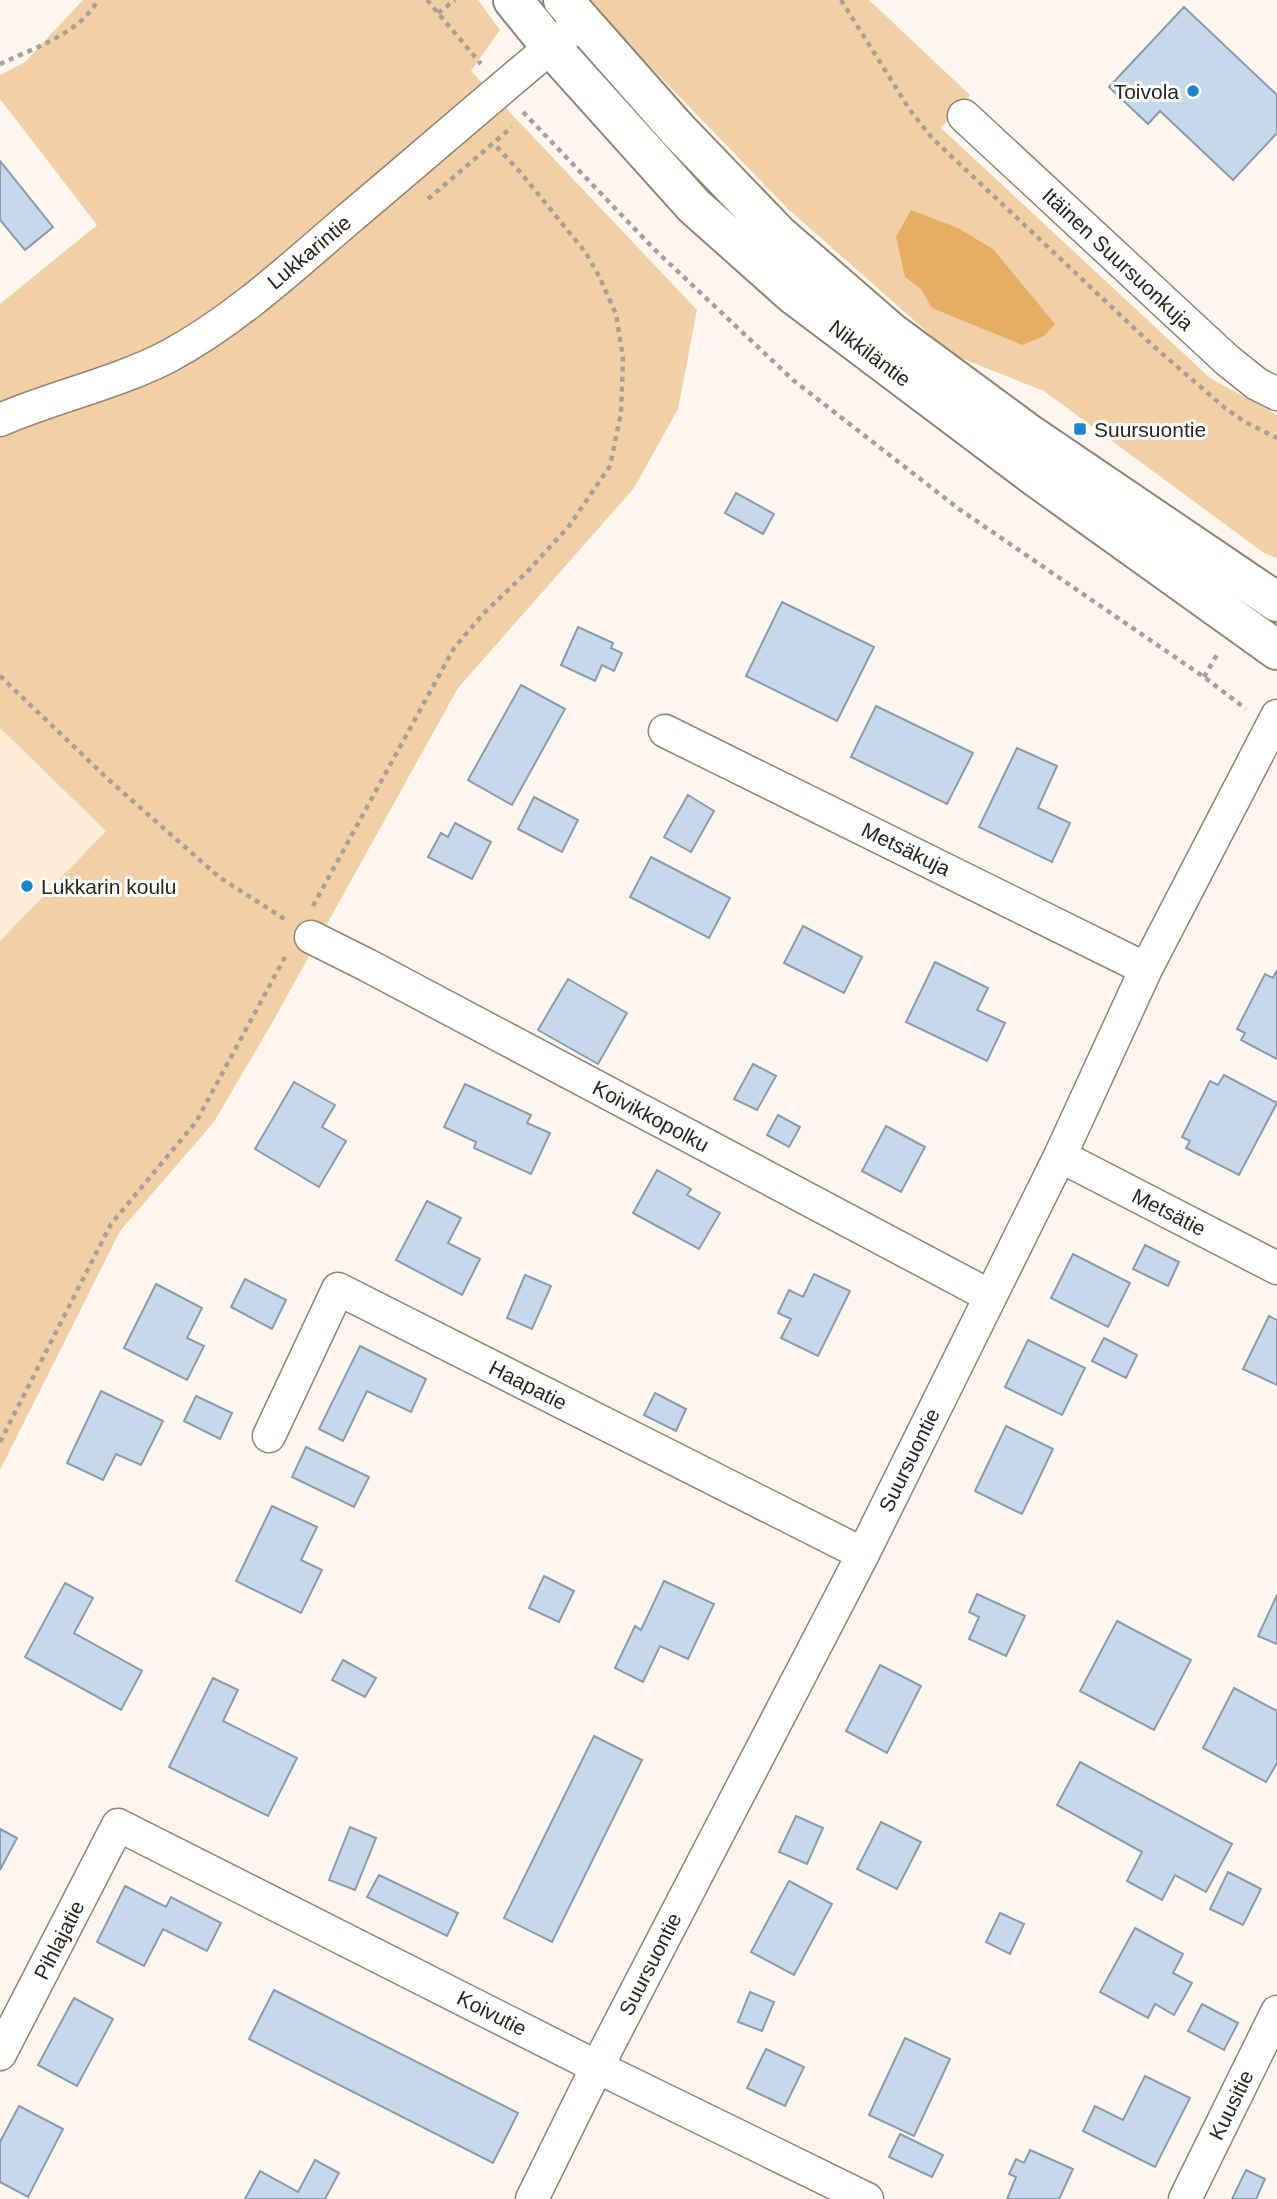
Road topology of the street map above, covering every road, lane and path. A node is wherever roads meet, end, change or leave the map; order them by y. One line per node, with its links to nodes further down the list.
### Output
1 (98, 0): 8 (path)
2 (428, 0): 6 (path)
3 (454, 0): 6 (path)
4 (513, 0): 7 (street, Nikkiläntie)
5 (572, 11): 7 (street, Lukkarintie); 15 (street, Nikkiläntie)
6 (438, 13): 9 (path)
7 (551, 47): 14 (street, Lukkarintie); 16 (street, Nikkiläntie)
8 (0, 64)
9 (482, 65)
10 (525, 114): 18 (path)
11 (964, 116): 13 (street, Itäinen Suursuonkuja)
12 (494, 144): 21 (path)
13 (1277, 394)
14 (0, 420)
15 (1277, 602)
16 (1277, 650)
17 (0, 676): 21 (path)
18 (1244, 708)
19 (1277, 716): 22 (street, Suursuontie)
20 (665, 730): 22 (street, Metsäkuja)
21 (306, 933): 25 (street, Koivikkopolku); 27 (path)
22 (1146, 969): 23 (street, Suursuontie)
23 (1060, 1156): 24 (street, Metsätie); 25 (street, Suursuontie)
24 (1277, 1268)
25 (990, 1296): 28 (street, Suursuontie)
26 (269, 1436): 28 (street, Haapatie)
27 (0, 1442)
28 (863, 1554): 32 (street, Suursuontie)
29 (118, 1825): 31 (street, Pihlajatie); 32 (street, Koivutie)
30 (1277, 2012): 35 (street, Kuusitie)
31 (0, 2054)
32 (597, 2067): 33 (street, Suursuontie); 34 (street, Koivutie)
33 (532, 2199)
34 (867, 2199)
35 (1185, 2199)

